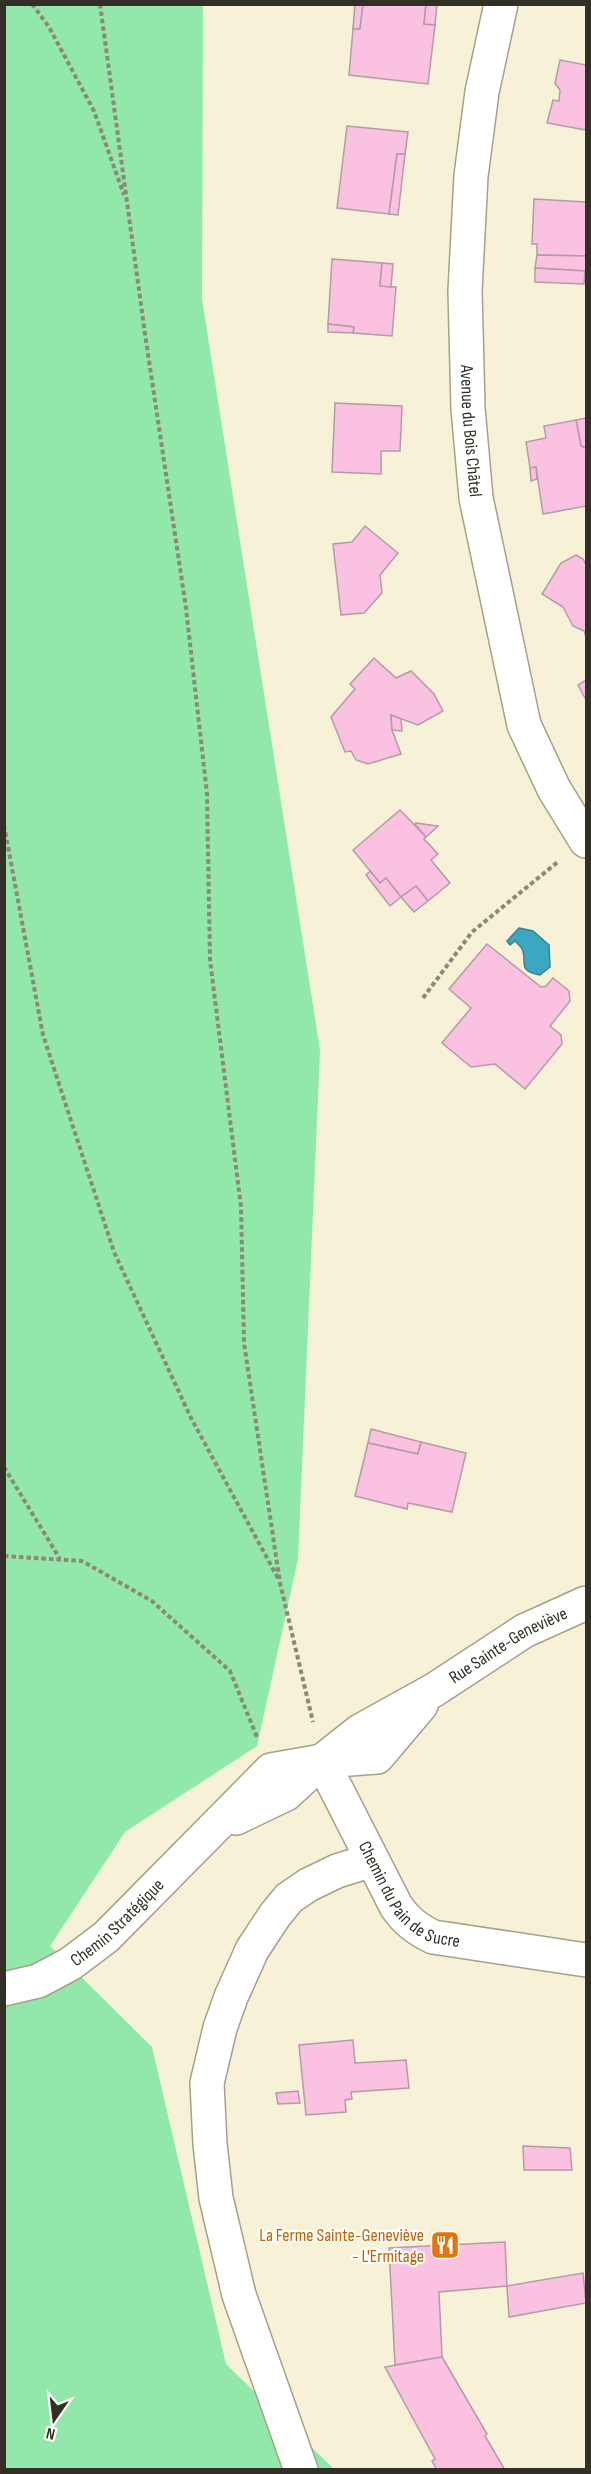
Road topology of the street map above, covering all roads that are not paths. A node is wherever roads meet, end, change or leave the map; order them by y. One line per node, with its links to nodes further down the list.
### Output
1 (501, 4): 2 (street, Avenue du Bois Châtel)
2 (586, 840)
3 (586, 1603): 4 (street, Rue Sainte-Geneviève)
4 (321, 1761): 5 (street, Rue Sainte-Geneviève); 5 (street, Chemin Stratégique); 6 (street, Chemin du Pain de Sucre)
5 (210, 1831): 8 (street, Chemin Stratégique)
6 (372, 1860): 7 (street, Chemin du Pain de Sucre); 9 (street)
7 (586, 1960)
8 (4, 1989)
9 (301, 2469)

